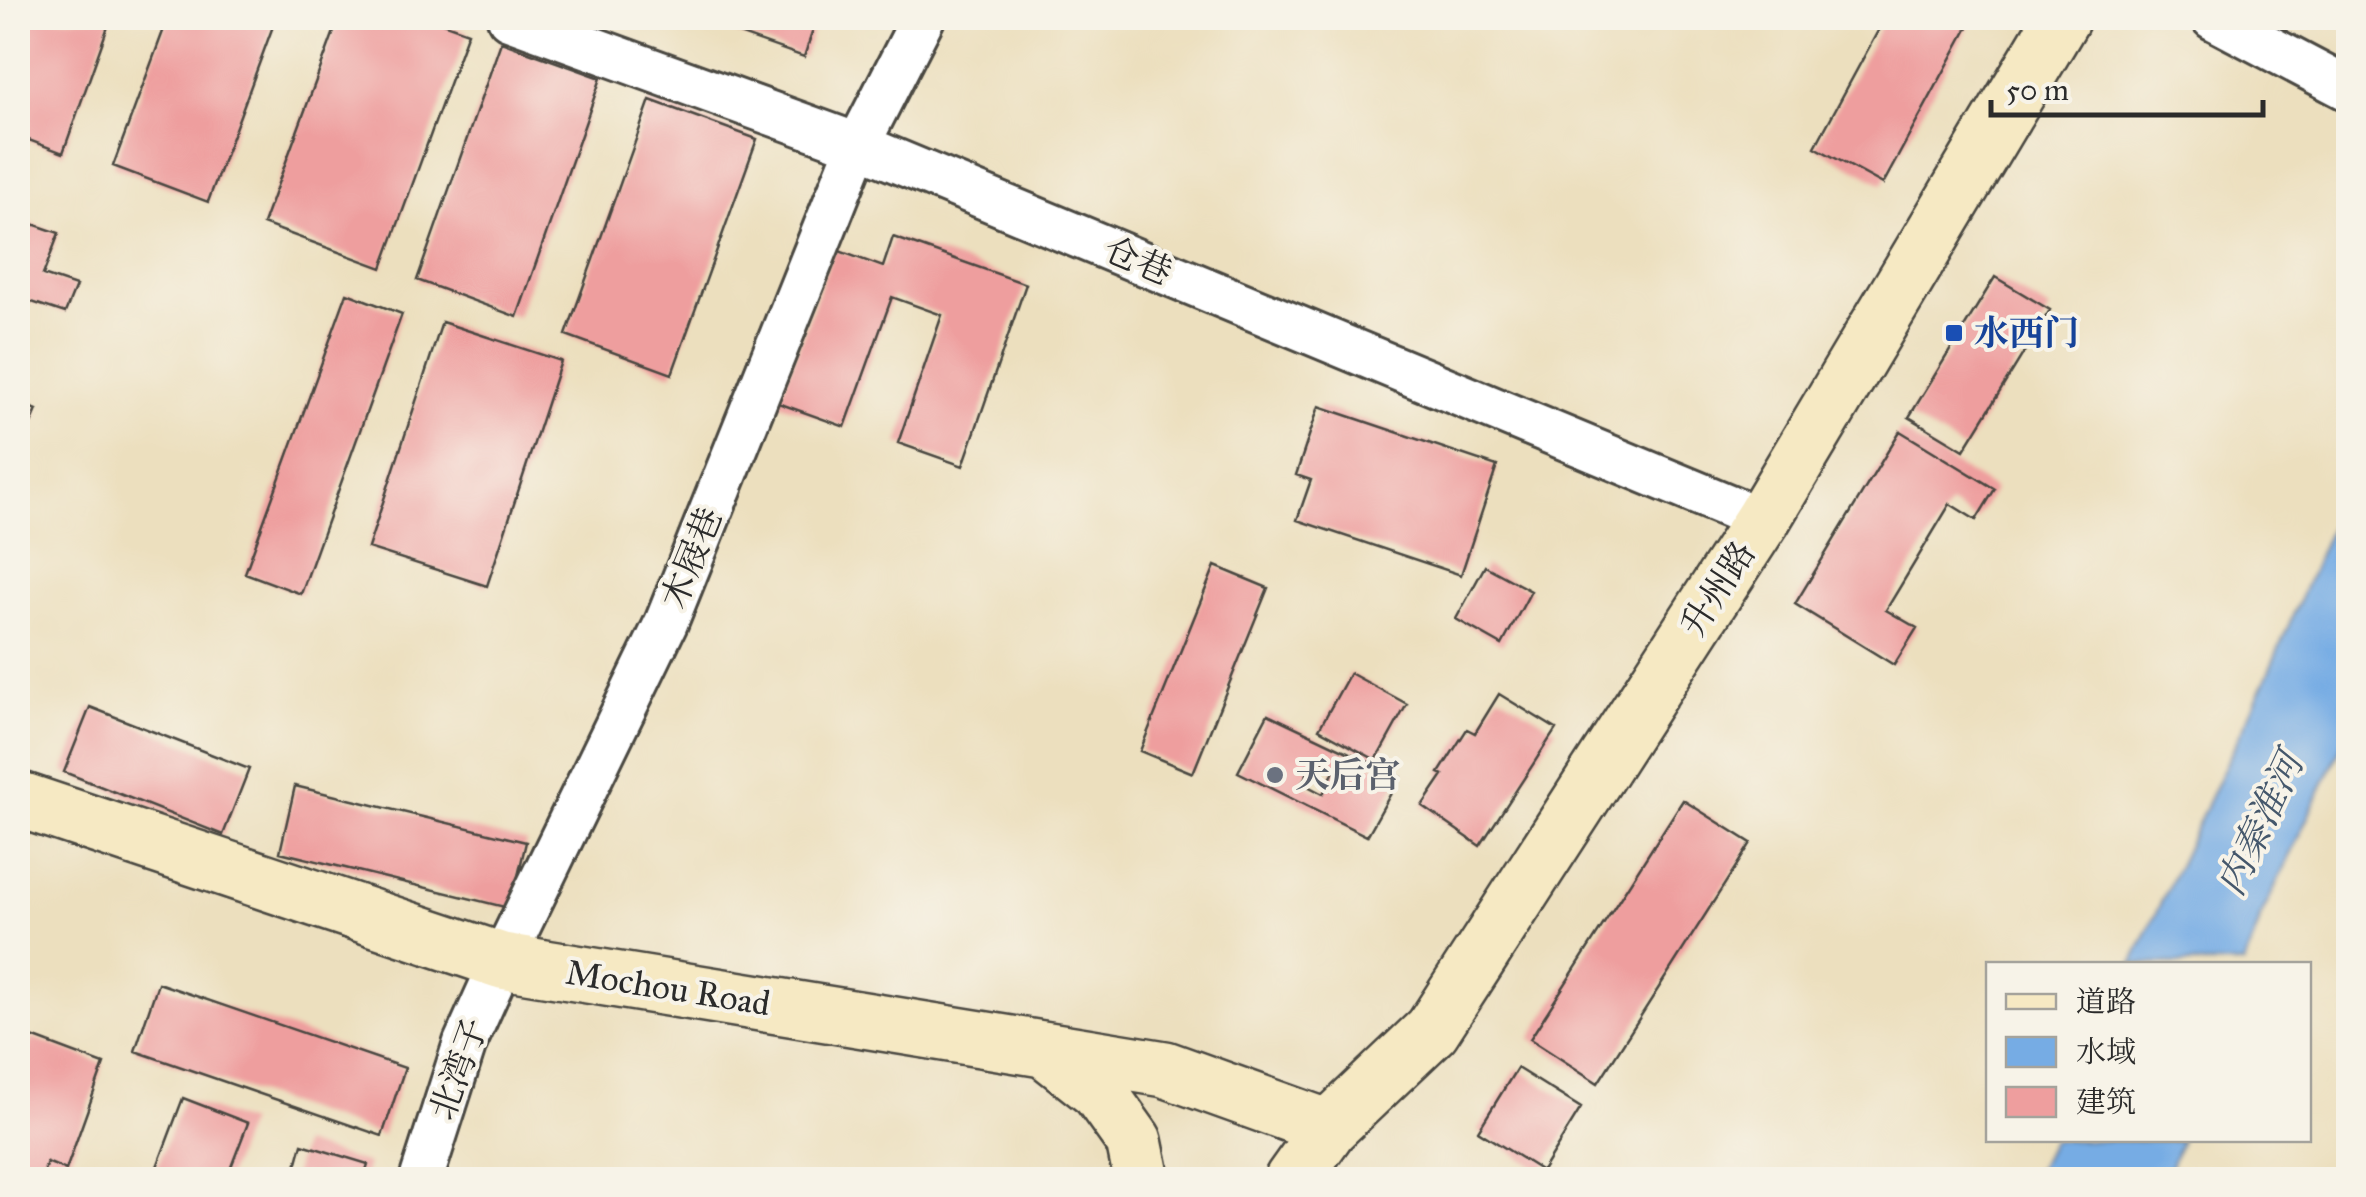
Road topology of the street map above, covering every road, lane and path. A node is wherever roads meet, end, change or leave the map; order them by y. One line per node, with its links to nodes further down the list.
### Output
1 (509, 18): 6 (street, 仓巷)
2 (923, 18): 6 (street, 木屐巷)
3 (2062, 18): 7 (main road, 升州路)
4 (2213, 18): 5 (street)
5 (2348, 89)
6 (858, 145): 7 (street, 仓巷); 9 (street, 木屐巷)
7 (1762, 520): 11 (main road, 升州路)
8 (18, 799): 9 (main road, Mochou Road)
9 (502, 961): 10 (main road, Mochou Road); 12 (street, 北湾子)
10 (1045, 1050): 11 (main road, Mochou Road); 13 (main road)
11 (1329, 1128): 14 (main road, 升州路)
12 (421, 1180)
13 (1142, 1180)
14 (1292, 1180)

